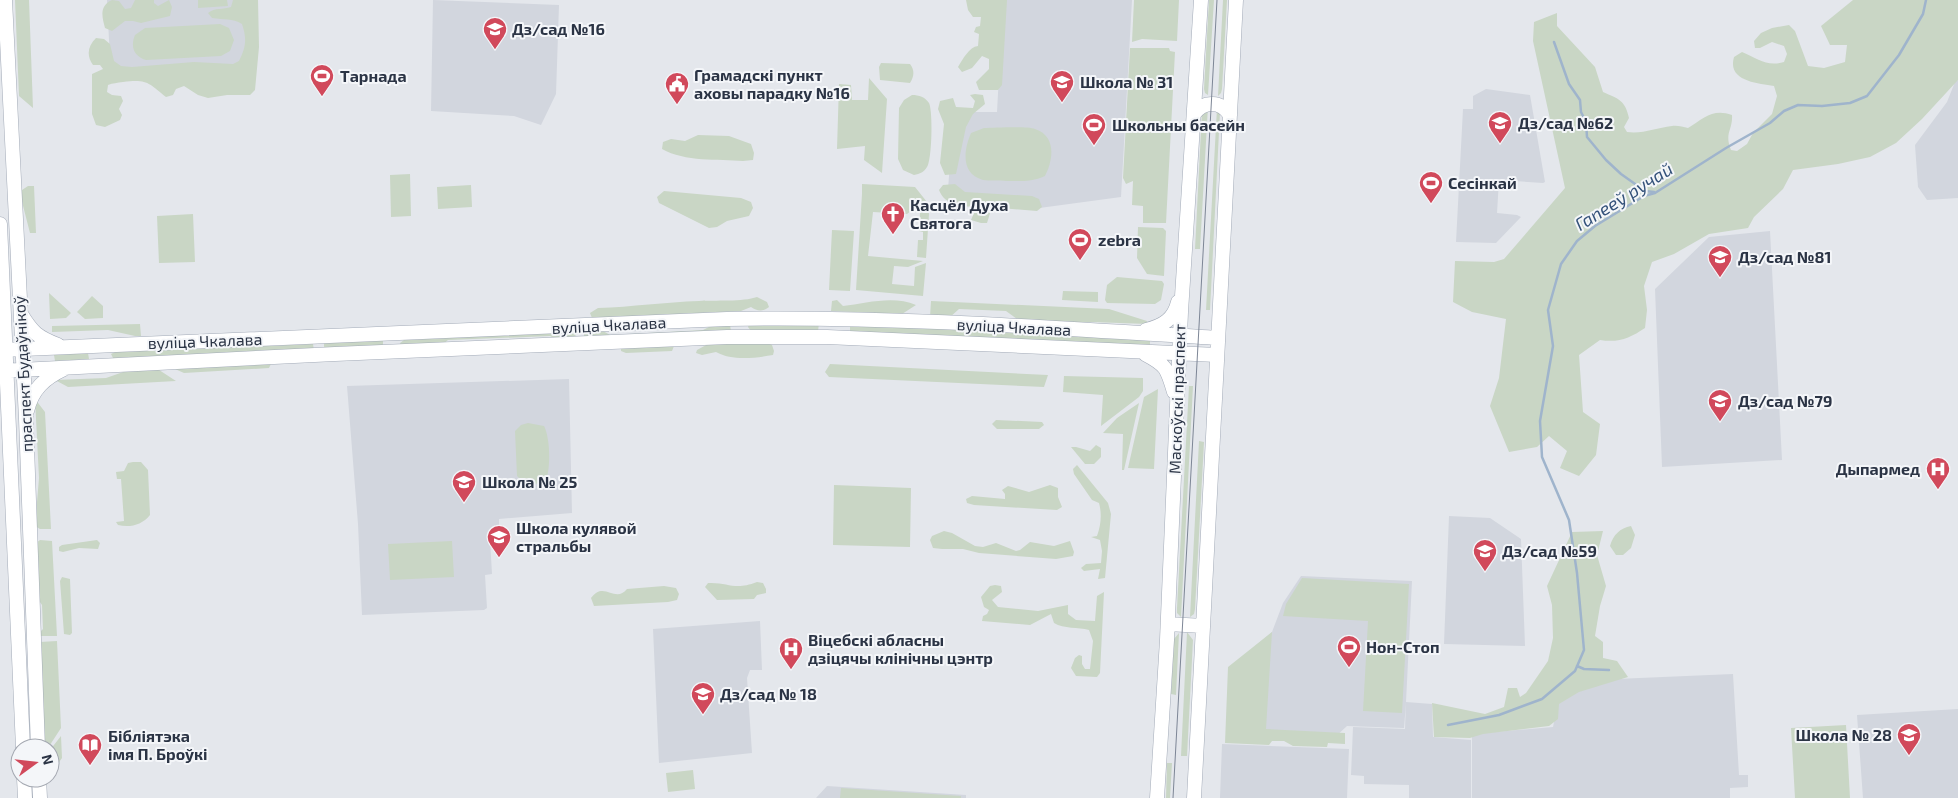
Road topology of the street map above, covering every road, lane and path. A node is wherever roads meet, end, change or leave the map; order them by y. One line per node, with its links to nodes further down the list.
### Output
1 (4, 0): 10 (main road, праспект Будаўнікоў)
2 (1201, 0): 4 (main road, Маскоўскі праспект)
3 (1236, 0): 5 (main road)
4 (1196, 88): 5 (main road); 6 (main road, Маскоўскі праспект)
5 (1231, 90): 7 (main road)
6 (1194, 114): 7 (main road); 9 (main road, Маскоўскі праспект)
7 (1230, 115): 24 (main road)
8 (0, 224): 11 (main road, праспект Будаўнікоў)
9 (1182, 289): 17 (main road); 19 (main road, Маскоўскі праспект)
10 (19, 311): 26 (main road); 27 (main road, праспект Будаўнікоў)
11 (2, 313): 28 (main road, праспект Будаўнікоў)
12 (753, 318): 13 (main road, вуліца Чкалава); 14 (main road, вуліца Чкалава); 21 (main road)
13 (727, 319): 16 (main road, вуліца Чкалава); 20 (main road)
14 (828, 319): 15 (main road, вуліца Чкалава); 22 (main road)
15 (855, 320): 17 (main road, вуліца Чкалава); 23 (main road)
16 (405, 333): 18 (main road, вуліца Чкалава); 29 (main road)
17 (1133, 333): 19 (main road, вуліца Чкалава)
18 (380, 334): 25 (main road, вуліца Чкалава); 31 (main road)
19 (1180, 336): 24 (main road, вуліца Чкалава); 32 (main road, Маскоўскі праспект)
20 (728, 337): 21 (main road, вуліца Чкалава); 29 (main road, вуліца Чкалава)
21 (754, 337): 22 (main road, вуліца Чкалава)
22 (827, 337): 23 (main road, вуліца Чкалава)
23 (855, 338): 30 (main road, вуліца Чкалава)
24 (1218, 338): 33 (main road)
25 (112, 345): 26 (main road, вуліца Чкалава); 34 (main road)
26 (64, 347): 27 (main road, вуліца Чкалава)
27 (22, 349): 28 (main road, вуліца Чкалава); 37 (main road, праспект Будаўнікоў)
28 (2, 350): 36 (main road, праспект Будаўнікоў)
29 (405, 351): 31 (main road, вуліца Чкалава)
30 (1139, 351): 32 (main road, вуліца Чкалава); 39 (main road)
31 (380, 352): 34 (main road, вуліца Чкалава)
32 (1179, 353): 33 (main road, вуліца Чкалава); 39 (main road, Маскоўскі праспект)
33 (1217, 355): 43 (main road)
34 (113, 365): 35 (main road, вуліца Чкалава)
35 (66, 368): 37 (main road, вуліца Чкалава); 41 (main road)
36 (3, 370): 37 (main road, вуліца Чкалава); 40 (main road, праспект Будаўнікоў)
37 (23, 370): 41 (main road, праспект Будаўнікоў)
38 (0, 401): 40 (main road)
39 (1177, 405): 42 (main road, Маскоўскі праспект)
40 (8, 418): 44 (main road, праспект Будаўнікоў)
41 (26, 419): 45 (main road, праспект Будаўнікоў)
42 (1168, 624): 43 (main road); 46 (main road, Маскоўскі праспект)
43 (1203, 626): 47 (main road)
44 (23, 738)
45 (38, 738)
46 (1157, 798)
47 (1194, 798)

